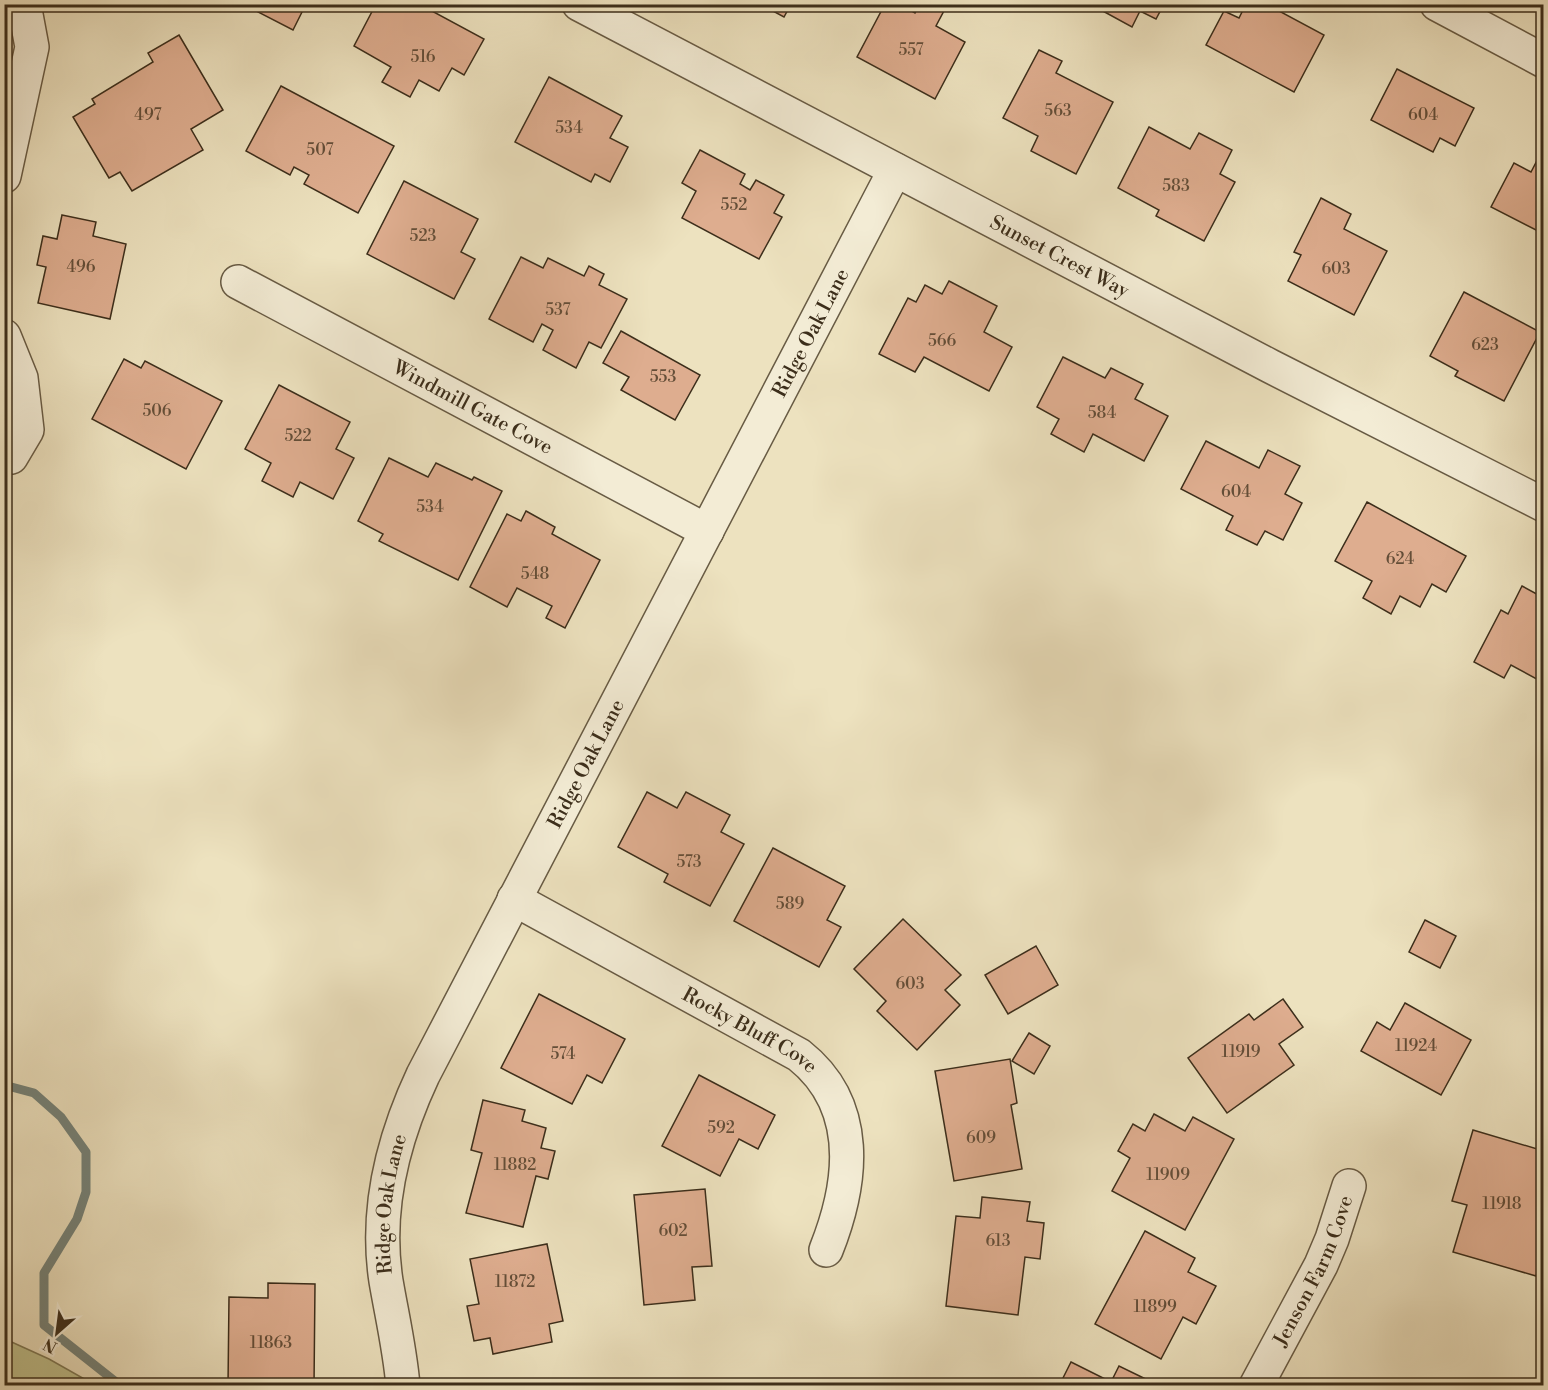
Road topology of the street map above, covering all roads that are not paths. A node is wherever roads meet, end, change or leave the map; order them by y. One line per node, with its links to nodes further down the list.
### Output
1 (24, 4): 6 (street)
2 (579, 4): 5 (street, Sunset Crest Way)
3 (1437, 4): 4 (street)
4 (1544, 61)
5 (895, 170): 10 (street, Sunset Crest Way); 11 (street, Ridge Oak Lane)
6 (4, 176)
7 (238, 282): 11 (street, Windmill Gate Cove)
8 (4, 336): 9 (street)
9 (11, 457)
10 (1544, 505)
11 (707, 531): 12 (street, Ridge Oak Lane)
12 (514, 899): 14 (street, Rocky Bluff Cove); 15 (street, Ridge Oak Lane)
13 (1349, 1186): 16 (street, Jenson Farm Cove)
14 (826, 1250)
15 (403, 1386)
16 (1256, 1386)

